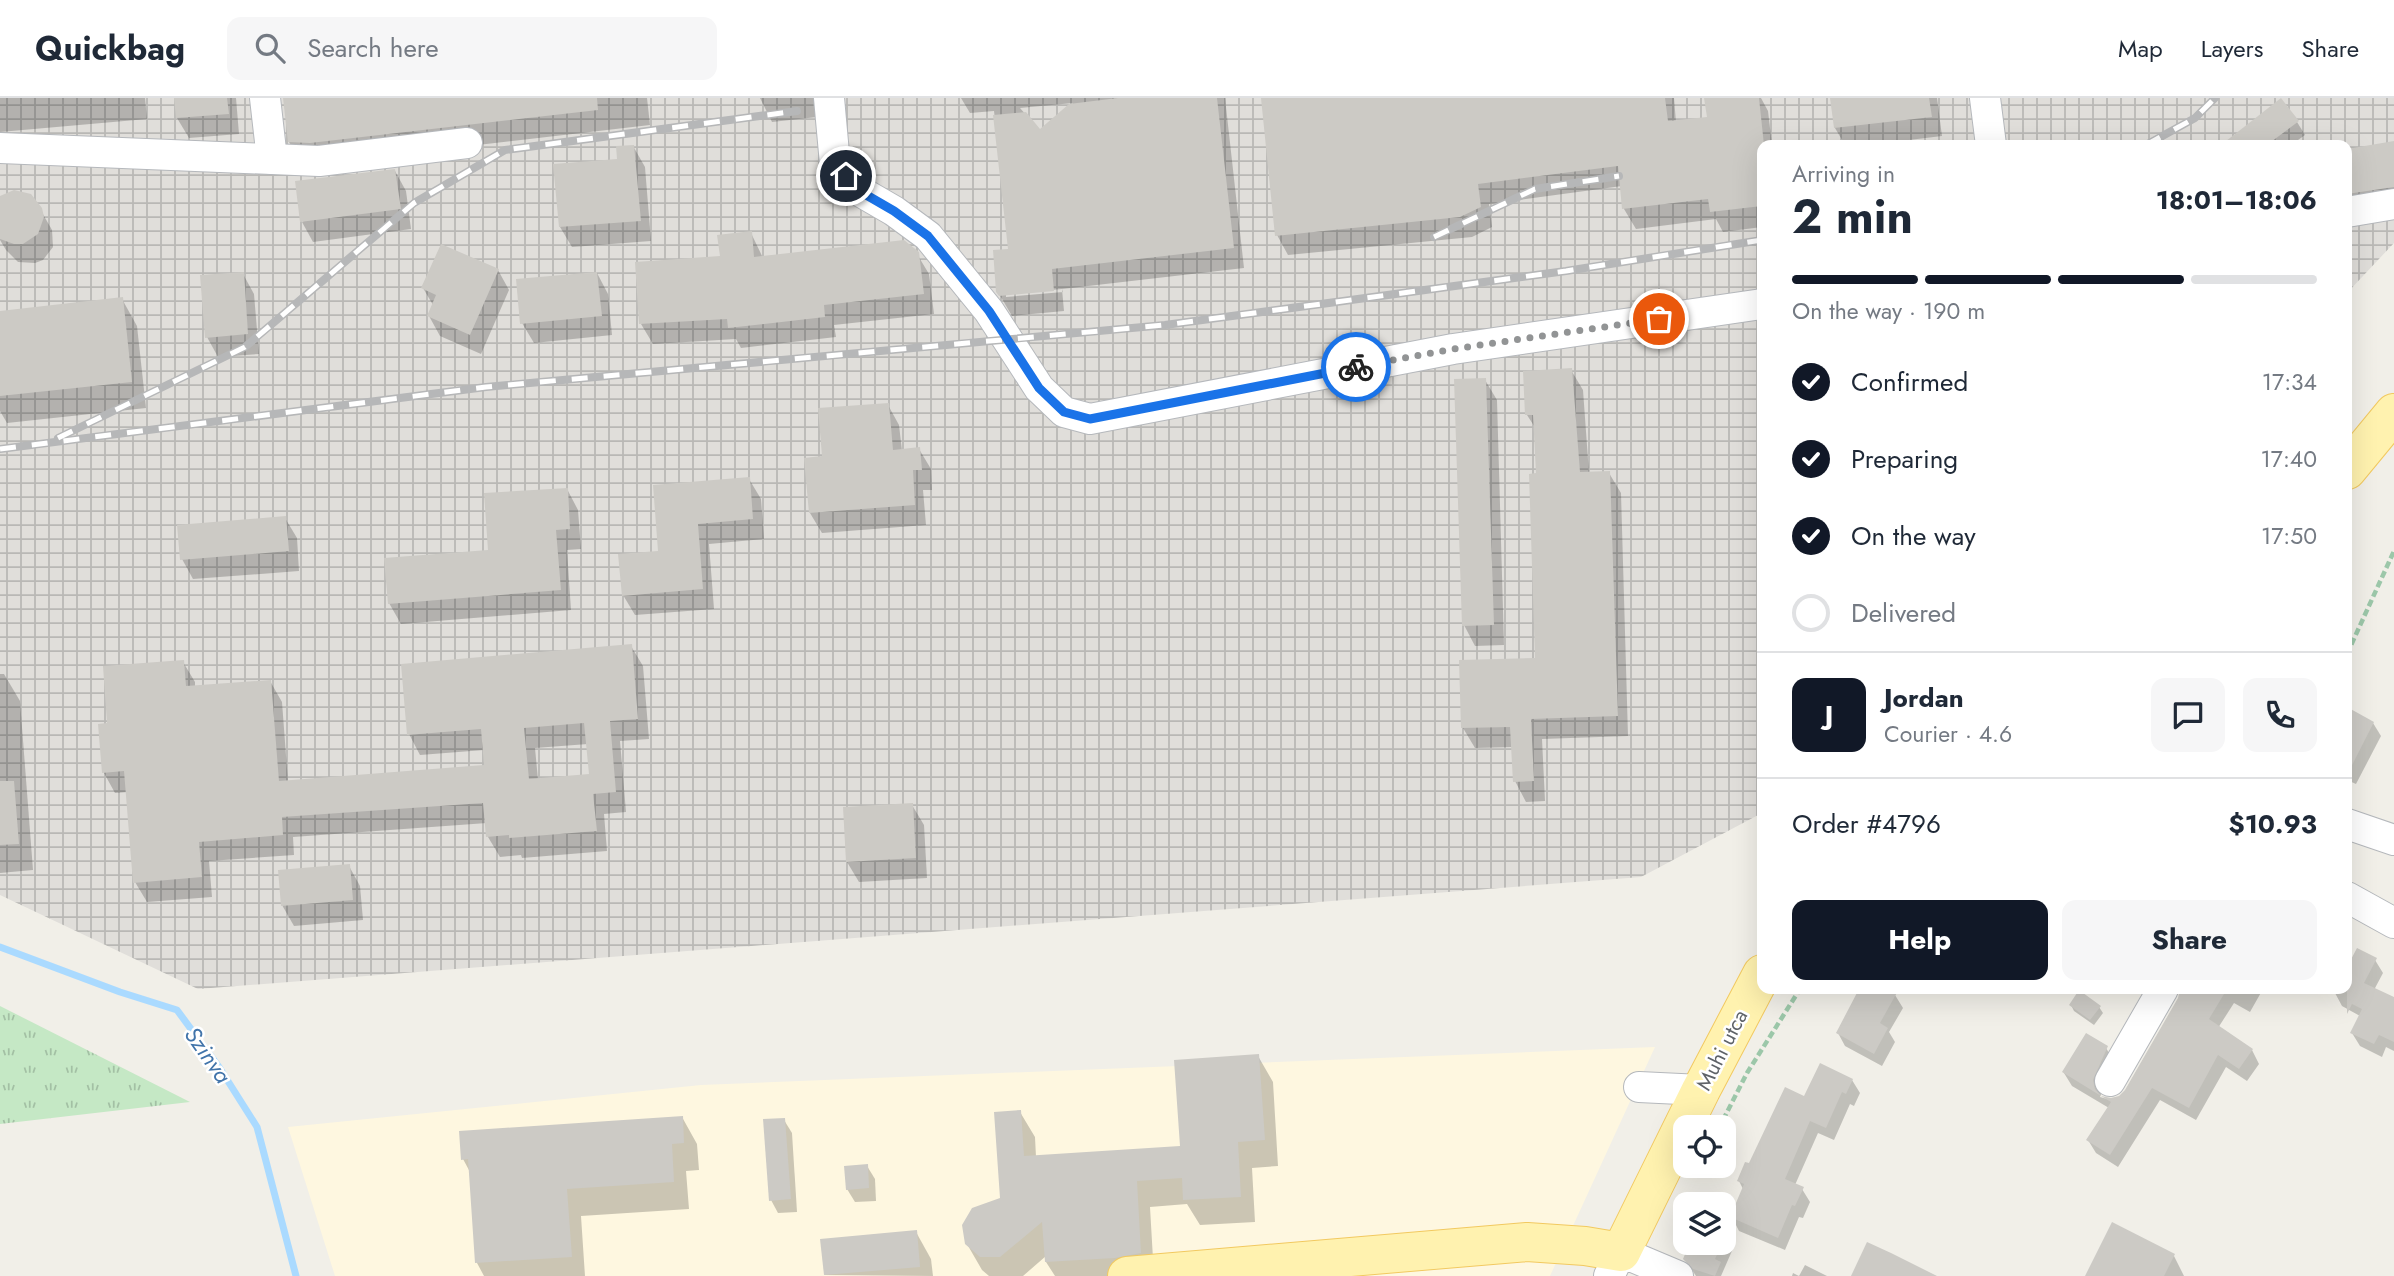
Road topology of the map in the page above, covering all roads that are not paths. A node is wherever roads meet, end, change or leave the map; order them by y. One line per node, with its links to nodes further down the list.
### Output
1 (265, 98): 7 (street)
2 (829, 98): 10 (street)
3 (1985, 98): 4 (street)
4 (1990, 140)
5 (467, 143): 7 (street)
6 (0, 148): 7 (street)
7 (272, 159)
8 (2394, 204): 9 (street)
9 (2352, 211)
10 (1757, 305)
11 (2394, 413): 12 (main road)
12 (2352, 464)
13 (2352, 826): 14 (street)
14 (2394, 840)
15 (2352, 900): 16 (street)
16 (2394, 923)
17 (1757, 984): 21 (main road, Muhi utca)
18 (2160, 994): 19 (street)
19 (2110, 1080)
20 (1639, 1087): 21 (street)
21 (1701, 1090): 22 (main road, Muhi utca)
22 (1615, 1264): 23 (main road); 24 (street)
23 (1127, 1276)
24 (1678, 1276)

